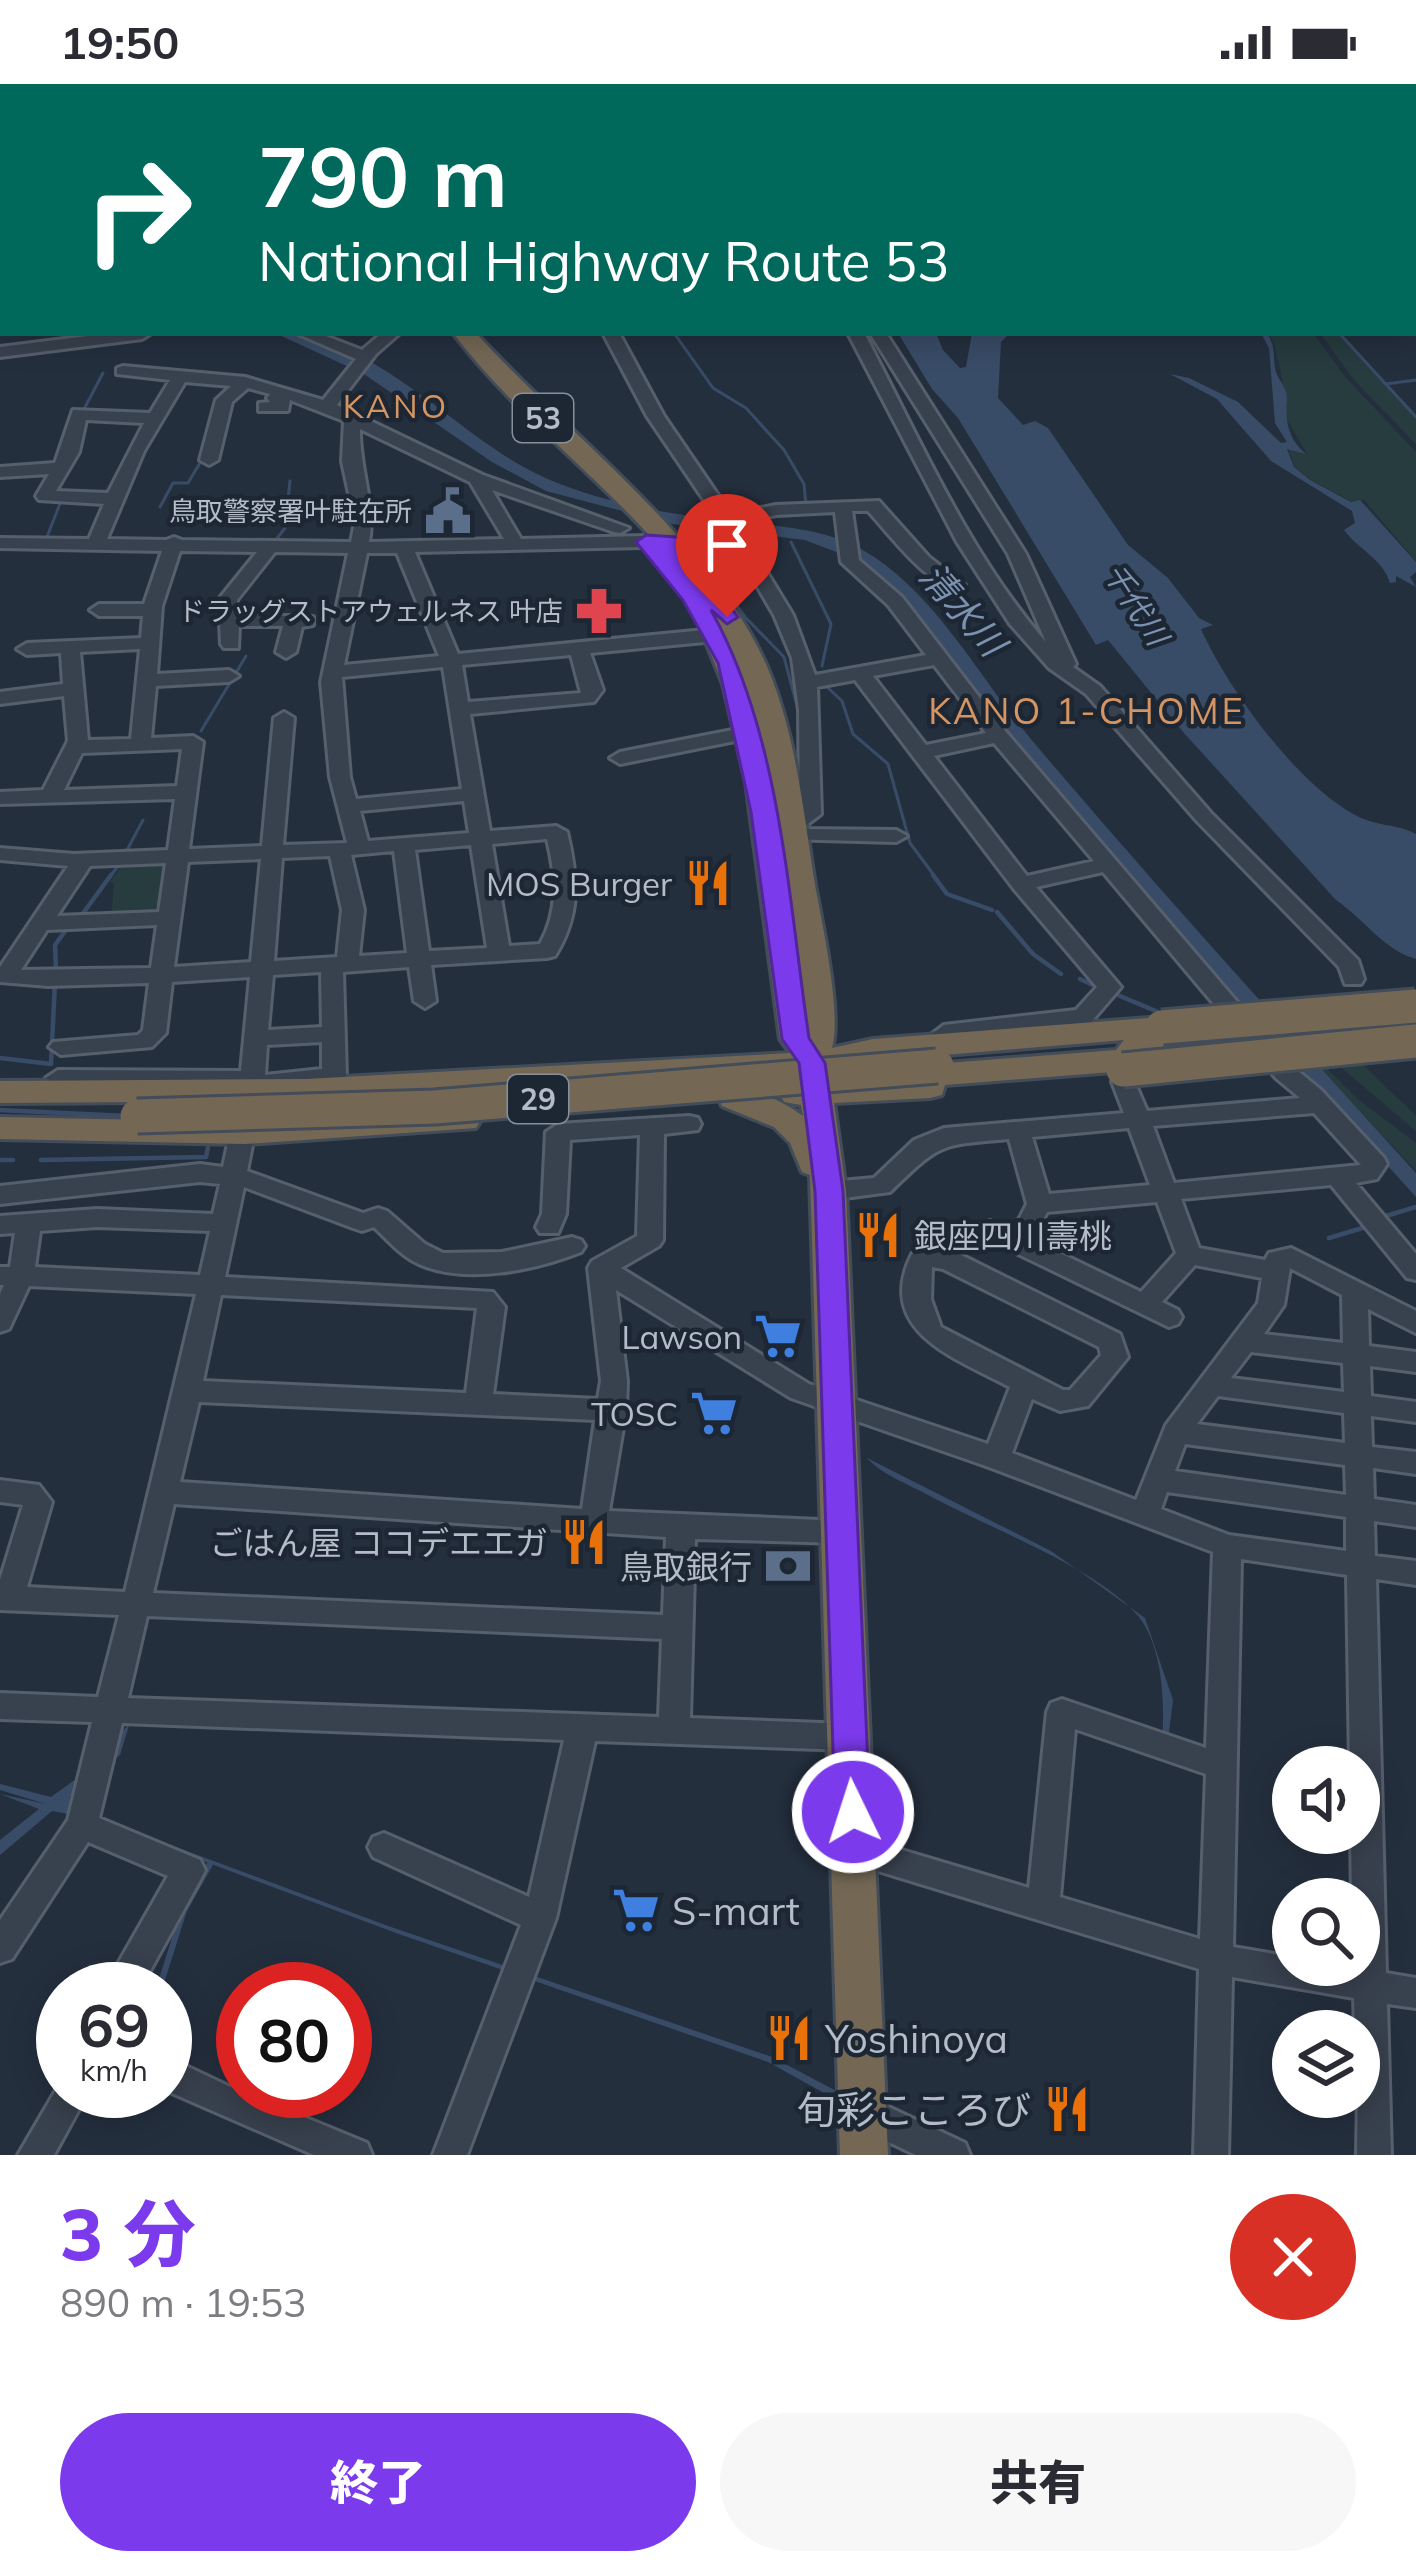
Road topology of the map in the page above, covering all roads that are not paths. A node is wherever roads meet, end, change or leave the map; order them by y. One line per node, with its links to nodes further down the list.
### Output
1 (98, 336): 11 (street)
2 (143, 336): 15 (street)
3 (314, 336): 13 (street)
4 (360, 336): 13 (street)
5 (389, 336): 13 (street)
6 (446, 336): 31 (highway, 53)
7 (466, 336): 31 (highway, 53)
8 (613, 336): 32 (street)
9 (858, 336): 29 (street)
10 (880, 336): 27 (street)
11 (54, 339): 12 (street)
12 (0, 352)
13 (370, 352): 20 (street)
14 (123, 370): 15 (street)
15 (154, 374): 16 (street)
16 (181, 375): 17 (street); 21 (street)
17 (245, 382): 18 (street); 23 (street)
18 (282, 392): 19 (street); 20 (street)
19 (265, 407)
20 (327, 407): 22 (street)
21 (156, 418): 24 (street); 28 (street)
22 (352, 418): 26 (street); 40 (street)
23 (209, 460)
24 (60, 468): 25 (street); 28 (street)
25 (0, 472)
26 (477, 479): 31 (street); 37 (street)
27 (982, 496): 29 (street); 54 (street)
28 (114, 500): 34 (street)
29 (943, 500): 54 (street)
30 (842, 507): 32 (street); 41 (street); 52 (street)
31 (631, 519): 33 (street); 37 (street); 45 (highway, 53); 75 (highway, 53)
32 (727, 520): 33 (street)
33 (740, 539): 59 (street)
34 (97, 542): 35 (street); 36 (street)
35 (174, 542): 38 (street); 43 (street)
36 (0, 543)
37 (515, 543): 39 (street)
38 (271, 546): 40 (street); 44 (street)
39 (404, 547): 40 (street); 53 (street)
40 (360, 548): 55 (street)
41 (956, 585)
42 (99, 610): 43 (street)
43 (153, 610): 46 (street)
44 (228, 620): 47 (street); 50 (street)
45 (715, 635): 51 (street); 64 (highway, 53)
46 (152, 644): 48 (street); 58 (street)
47 (231, 644)
48 (70, 647): 49 (street); 60 (street)
49 (28, 649)
50 (286, 652)
51 (580, 652): 53 (street); 62 (street)
52 (940, 658): 56 (street); 65 (street)
53 (452, 664): 55 (street); 62 (street)
54 (1068, 669): 95 (street)
55 (332, 672): 74 (street)
56 (860, 673): 59 (street); 68 (street)
57 (229, 676): 58 (street)
58 (149, 680): 66 (street)
59 (806, 683): 75 (street)
60 (72, 689): 61 (street); 67 (street)
61 (0, 698)
62 (460, 710): 71 (street)
63 (284, 718): 80 (street)
64 (748, 733): 69 (street); 98 (highway, 53)
65 (999, 736): 68 (street); 84 (street)
66 (141, 742): 67 (street); 70 (street)
67 (76, 747): 72 (street)
68 (919, 753): 85 (street)
69 (620, 758)
70 (187, 791): 72 (street); 81 (street)
71 (472, 794): 74 (street); 77 (street)
72 (50, 797): 73 (street)
73 (0, 798)
74 (348, 806): 79 (street)
75 (791, 831): 76 (street); 88 (highway, 53)
76 (896, 836)
77 (479, 839): 78 (street); 89 (street); 89 (street)
78 (404, 844): 79 (street); 90 (street)
79 (349, 848): 80 (street); 91 (street)
80 (269, 850): 81 (street); 92 (street)
81 (179, 854): 83 (street); 86 (street)
82 (2, 857): 83 (street)
83 (82, 860): 87 (street)
84 (1109, 864): 85 (street); 118 (street)
85 (1022, 884): 108 (street)
86 (171, 918): 87 (street); 94 (street)
87 (40, 923): 93 (street)
88 (808, 938): 107 (highway); 112 (highway, 53)
89 (499, 954): 90 (street)
90 (419, 960): 91 (street); 96 (street)
91 (339, 966): 92 (street); 102 (street)
92 (262, 970): 94 (street); 103 (street)
93 (3, 975): 94 (street)
94 (164, 975): 101 (street)
95 (1353, 979)
96 (425, 1001)
97 (1416, 1006): 108 (highway, 29, bridge)
98 (791, 1012): 109 (highway); 112 (highway, 53)
99 (1416, 1018): 105 (highway, 29)
100 (1416, 1031): 105 (highway, 29, bridge)
101 (154, 1033): 106 (street); 116 (street)
102 (334, 1034): 103 (street); 113 (street)
103 (255, 1038): 113 (street)
104 (1416, 1041): 110 (highway, bridge)
105 (1233, 1046): 108 (highway, 29); 112 (highway, 29)
106 (62, 1047)
107 (873, 1050): 108 (highway, 29); 112 (highway, 29)
108 (939, 1056): 116 (highway, 29, bridge)
109 (718, 1066): 112 (highway); 113 (highway)
110 (1124, 1076): 114 (highway); 120 (street)
111 (58, 1078): 116 (street)
112 (814, 1078): 114 (highway); 117 (highway); 126 (highway, 53)
113 (252, 1086): 116 (highway); 125 (street)
114 (910, 1089): 126 (highway)
115 (0, 1092): 116 (highway)
116 (142, 1098): 119 (highway, 29)
117 (734, 1098): 125 (highway); 140 (highway)
118 (1320, 1104): 120 (street); 128 (street)
119 (0, 1110)
120 (1138, 1119): 124 (street); 130 (street)
121 (688, 1124): 122 (street)
122 (652, 1126): 136 (street); 142 (street)
123 (0, 1128): 125 (highway)
124 (1018, 1129): 129 (street); 132 (street)
125 (245, 1133): 127 (street)
126 (824, 1148): 129 (highway, 53)
127 (236, 1176): 131 (street); 134 (street); 139 (street)
128 (1337, 1176): 130 (street); 144 (street)
129 (829, 1191): 140 (highway, 53)
130 (1165, 1192): 132 (street); 141 (street)
131 (0, 1195)
132 (1039, 1204): 138 (street)
133 (29, 1222): 134 (street); 135 (street); 145 (street)
134 (225, 1223): 146 (street)
135 (0, 1225)
136 (549, 1227)
137 (990, 1229): 138 (street)
138 (1020, 1242): 141 (street)
139 (572, 1246)
140 (832, 1248): 158 (highway, 53)
141 (1189, 1255): 143 (street)
142 (601, 1268): 158 (street); 159 (street)
143 (1276, 1271): 147 (street); 150 (street)
144 (1416, 1271)
145 (10, 1276): 146 (street); 148 (street)
146 (212, 1286): 155 (street); 156 (street)
147 (1355, 1292): 149 (street); 151 (street)
148 (0, 1322)
149 (1416, 1323)
150 (1245, 1341): 151 (street); 154 (street)
151 (1355, 1355): 152 (street); 157 (street)
152 (1416, 1362)
153 (1025, 1383): 153 (street); 163 (street)
154 (1211, 1385): 157 (street); 161 (street)
155 (188, 1391): 156 (street); 167 (street)
156 (478, 1403): 159 (street)
157 (1358, 1404): 160 (street); 162 (street)
158 (840, 1405): 163 (street); 173 (highway, 53)
159 (613, 1410): 171 (street)
160 (1416, 1412)
161 (1176, 1432): 162 (street); 165 (street)
162 (1359, 1456): 164 (street); 168 (street)
163 (996, 1457): 169 (street)
164 (1416, 1463)
165 (1158, 1480): 168 (street); 169 (street)
166 (0, 1491): 177 (street)
167 (164, 1492): 171 (street); 178 (street)
168 (1359, 1509): 170 (street); 175 (street)
169 (1145, 1514): 174 (street)
170 (1416, 1516)
171 (594, 1520): 172 (street)
172 (681, 1527): 173 (street); 179 (street)
173 (843, 1532): 184 (highway, 53)
174 (1227, 1546): 175 (street); 185 (street)
175 (1360, 1565): 176 (street); 189 (street)
176 (1416, 1573)
177 (4, 1598): 178 (street)
178 (134, 1604): 179 (street); 181 (street)
179 (677, 1628): 183 (street)
180 (0, 1706): 181 (street)
181 (108, 1709): 182 (street); 186 (street)
182 (582, 1729): 183 (street); 191 (street)
183 (674, 1731): 184 (street)
184 (848, 1737): 188 (highway, 53)
185 (1220, 1766): 190 (street); 193 (street)
186 (82, 1826): 192 (street); 194 (street)
187 (384, 1847): 191 (street)
188 (855, 1850): 190 (street); 200 (highway, 53)
189 (1367, 1878)
190 (1043, 1906): 193 (street)
191 (540, 1918): 204 (street)
192 (0, 1948)
193 (1215, 1959): 195 (street); 207 (street)
194 (137, 1962)
195 (1272, 1969)
196 (1370, 1986): 208 (street)
197 (1375, 1986): 198 (street)
198 (1416, 1994)
199 (192, 2086): 203 (street)
200 (862, 2112): 205 (highway, 53); 206 (street)
201 (56, 2118): 202 (street)
202 (35, 2155)
203 (355, 2155)
204 (450, 2155)
205 (864, 2155)
206 (953, 2155)
207 (1211, 2155)
208 (1374, 2155)

